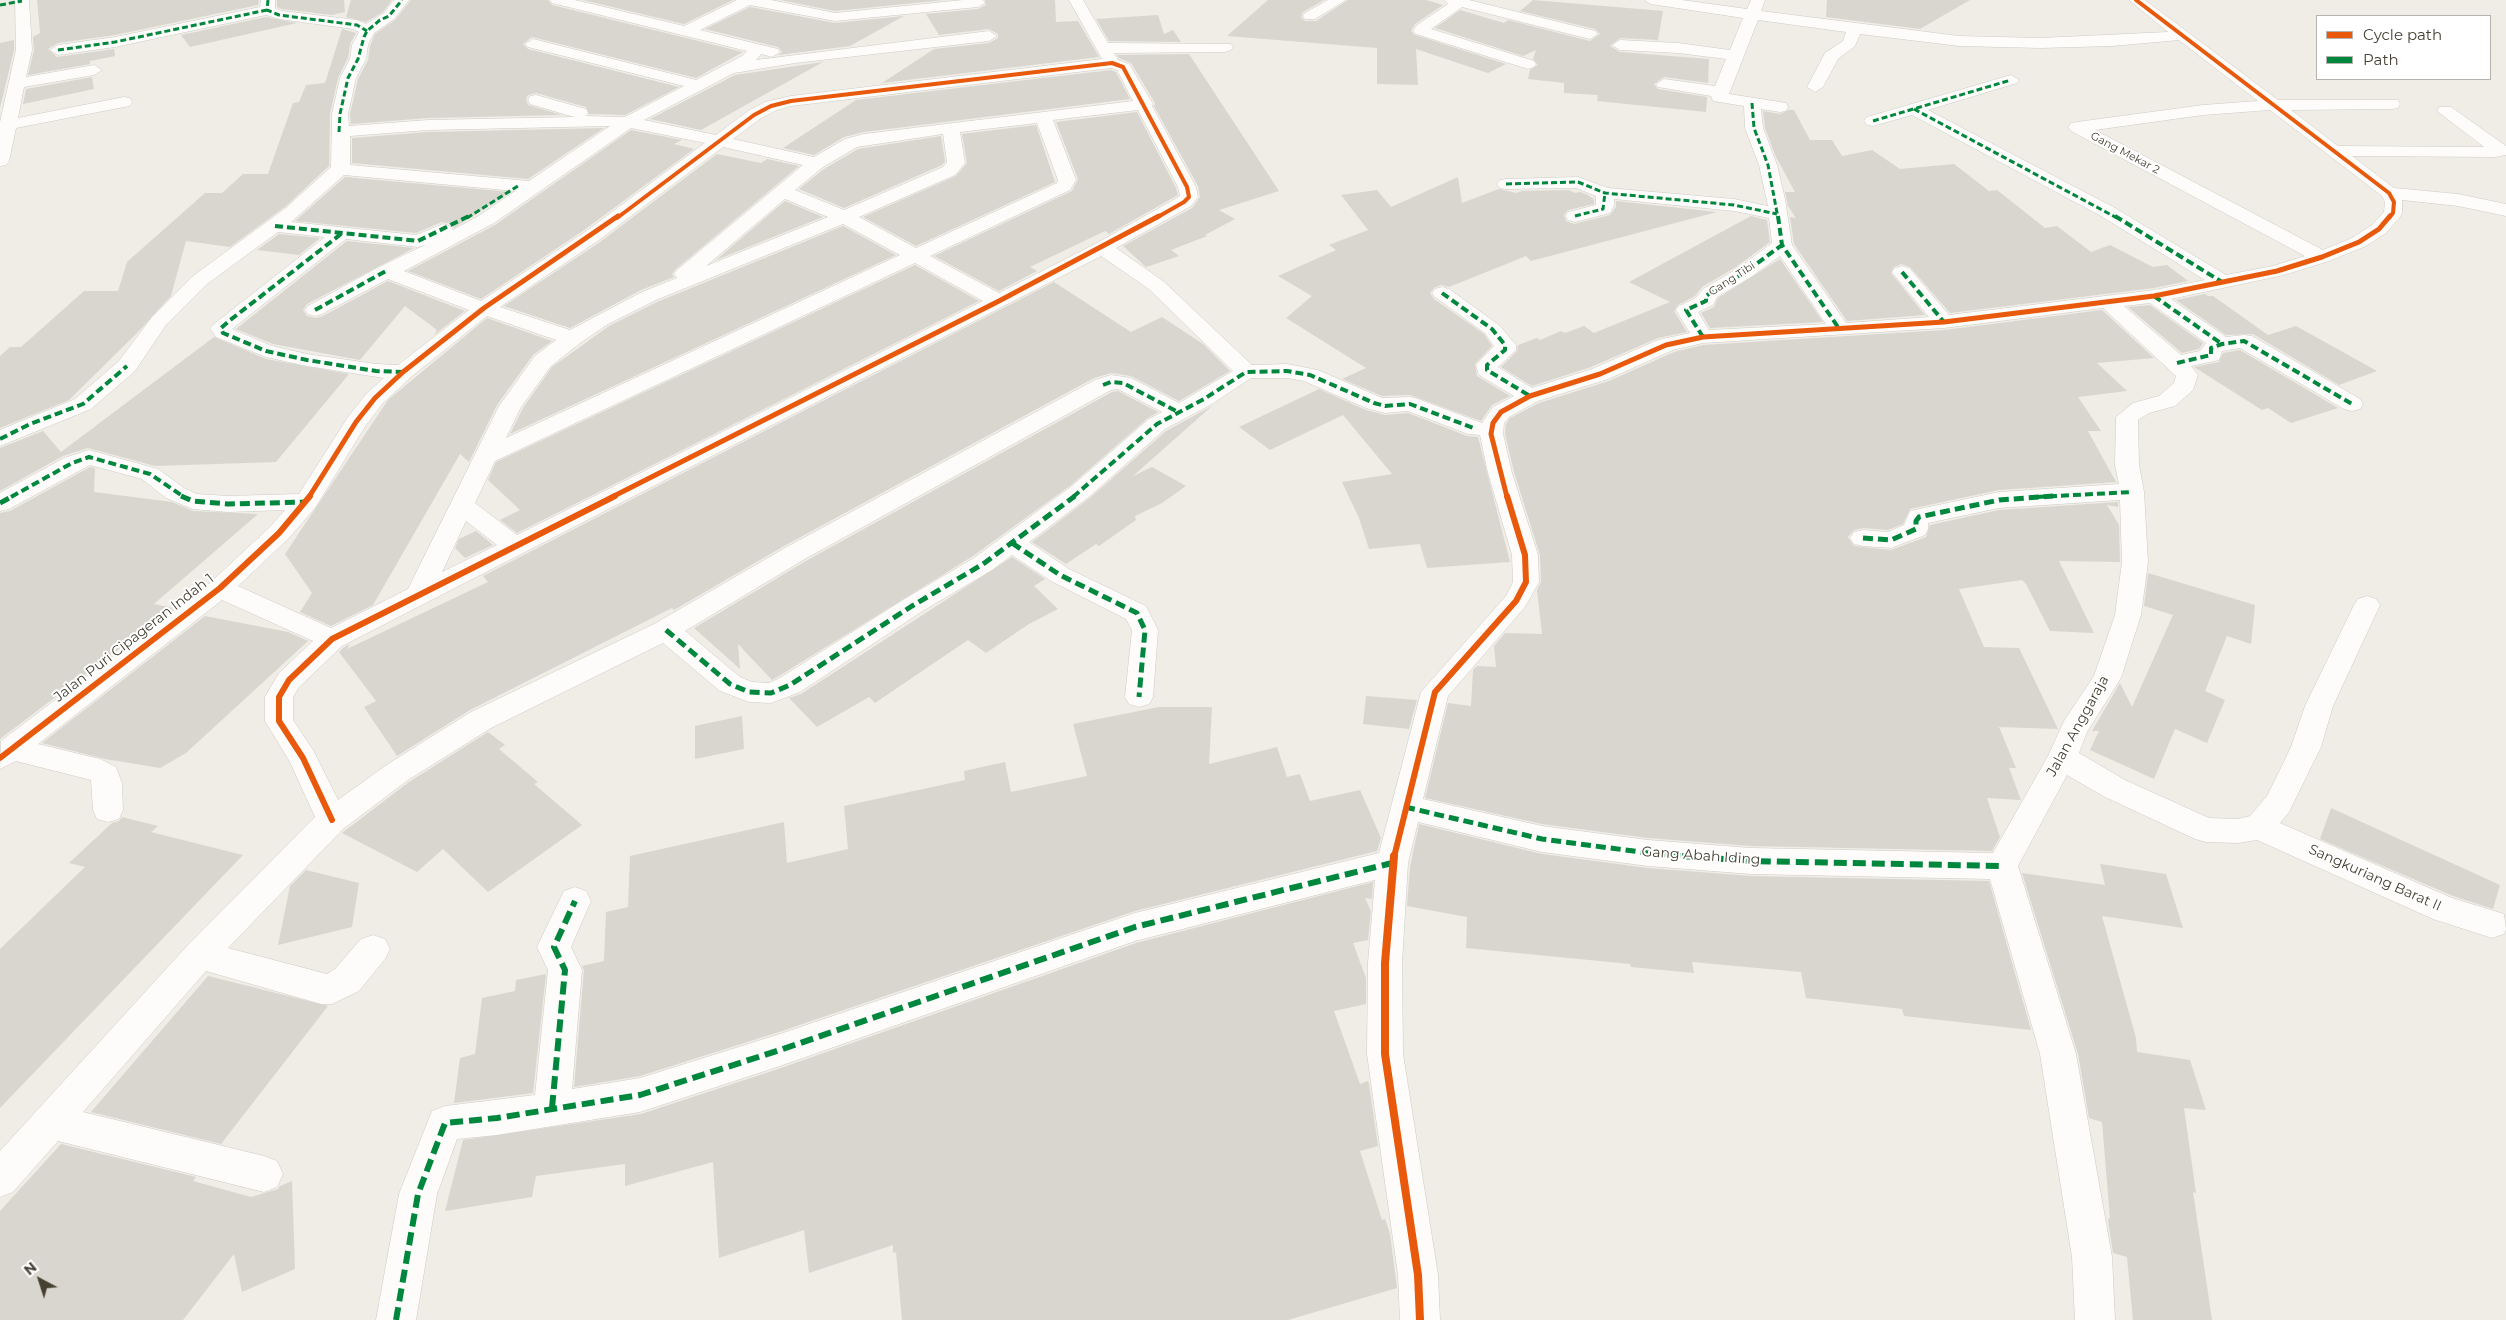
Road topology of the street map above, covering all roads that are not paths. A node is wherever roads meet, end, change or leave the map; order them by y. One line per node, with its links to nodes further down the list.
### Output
1 (22, 0): 11 (street); 34 (street)
2 (402, 0): 16 (street)
3 (557, 0): 17 (street)
4 (749, 0): 9 (street); 17 (street)
5 (1076, 0): 26 (street)
6 (1338, 0): 14 (street)
7 (1651, 0): 13 (street)
8 (2136, 0): 19 (street)
9 (978, 1): 20 (street)
10 (1456, 1): 18 (street); 29 (street)
11 (0, 4)
12 (268, 5): 16 (street); 25 (street)
13 (1755, 7): 15 (street); 27 (street)
14 (1310, 16)
15 (1854, 29): 19 (street); 37 (street)
16 (367, 31): 54 (street)
17 (684, 32): 24 (street)
18 (1590, 34)
19 (2184, 35): 44 (street)
20 (989, 36): 28 (street); 32 (street)
21 (533, 44): 35 (street)
22 (1620, 45): 27 (street)
23 (1225, 46): 26 (street, Jalan Puri Cipageran Indah 1)
24 (757, 49): 28 (street); 30 (street)
25 (58, 50)
26 (1108, 56): 32 (street, Jalan Puri Cipageran Indah 1); 42 (street)
27 (1736, 56): 38 (street)
28 (795, 58): 30 (street)
29 (1528, 64)
30 (731, 68): 35 (street)
31 (94, 70): 34 (street)
32 (1005, 77): 55 (street, Jalan Puri Cipageran Indah 1)
33 (2011, 80): 46 (street)
34 (15, 84): 52 (street)
35 (698, 84): 51 (street)
36 (1664, 84): 38 (street)
37 (1815, 87)
38 (1720, 94): 41 (street)
39 (536, 100): 49 (street)
40 (124, 102): 52 (street)
41 (1752, 103): 45 (street); 66 (street)
42 (1145, 104): 48 (street); 72 (street)
43 (2392, 104): 44 (street)
44 (2273, 105): 56 (street); 74 (street, Gang Mekar 2)
45 (1780, 107)
46 (1914, 109): 50 (street); 77 (street)
47 (2445, 111): 56 (street)
48 (1044, 118): 53 (street); 73 (street)
49 (605, 120): 51 (street); 54 (street)
50 (1873, 121)
51 (628, 122): 55 (street); 61 (street)
52 (7, 125): 57 (street)
53 (951, 129): 58 (street); 68 (street)
54 (339, 132): 59 (street)
55 (720, 141): 58 (street); 83 (street, Jalan Puri Cipageran Indah 1)
56 (2336, 151): 64 (street)
57 (0, 162)
58 (816, 163): 62 (street)
59 (340, 169): 61 (street); 69 (street)
60 (1506, 184): 63 (street)
61 (526, 187): 70 (street); 75 (street)
62 (781, 191): 68 (street); 79 (street)
63 (1605, 193): 66 (street); 67 (street)
64 (2389, 193): 65 (street); 74 (street)
65 (2506, 210)
66 (1777, 214): 71 (street)
67 (1575, 216)
68 (844, 218): 73 (street); 79 (street)
69 (275, 226): 70 (street); 97 (street)
70 (341, 234): 91 (street)
71 (1782, 245): 86 (street); 87 (street, Gang Tibi)
72 (1102, 248): 81 (street); 92 (street)
73 (916, 256): 81 (street); 98 (street)
74 (2322, 258): 77 (street)
75 (386, 271): 83 (street); 84 (street)
76 (1902, 272): 85 (street)
77 (2225, 283): 80 (street)
78 (1442, 293): 93 (street)
79 (649, 296): 88 (street)
80 (2154, 296): 82 (street); 89 (street)
81 (999, 301): 105 (street)
82 (2109, 303): 85 (street); 90 (street, Jalan Anggaraja)
83 (484, 308): 88 (street); 91 (street, Jalan Puri Cipageran Indah 1)
84 (315, 310)
85 (1944, 322): 86 (street)
86 (1840, 330): 87 (street)
87 (1703, 337): 93 (street)
88 (572, 338): 98 (street)
89 (2222, 344): 90 (street); 94 (street)
90 (2177, 364): 99 (street, Jalan Anggaraja)
91 (403, 372): 100 (street, Jalan Puri Cipageran Indah 1)
92 (1246, 372): 95 (street); 96 (street)
93 (1530, 396): 114 (street)
94 (2352, 404)
95 (1178, 412): 104 (street); 109 (street)
96 (1476, 429)
97 (0, 439)
98 (488, 456): 102 (street)
99 (2132, 492): 103 (street); 113 (street, Jalan Anggaraja)
100 (306, 502): 101 (street); 106 (street, Jalan Puri Cipageran Indah 1)
101 (0, 503)
102 (463, 506): 105 (street); 107 (street)
103 (1863, 538)
104 (1012, 543): 109 (street); 111 (street)
105 (514, 546): 107 (street)
106 (220, 588): 110 (street); 112 (street, Jalan Puri Cipageran Indah 1)
107 (419, 593): 110 (street)
108 (2367, 605): 117 (street)
109 (666, 630): 116 (street)
110 (332, 639): 116 (street)
111 (1140, 698)
112 (6, 754): 115 (street)
113 (2062, 758): 117 (street); 119 (street, Jalan Anggaraja)
114 (1405, 807): 118 (street); 119 (street, Gang Abah Iding)
115 (108, 810)
116 (332, 820): 123 (street)
117 (2259, 826): 121 (street, Sangkuriang Barat II)
118 (1392, 863): 124 (street); 129 (street)
119 (2002, 866): 130 (street)
120 (575, 902): 124 (street)
121 (2492, 924)
122 (373, 949): 123 (street)
123 (200, 955): 125 (street)
124 (552, 1108): 128 (street)
125 (53, 1122): 126 (street); 127 (street)
126 (264, 1174)
127 (0, 1179)
128 (396, 1320)
129 (1420, 1320)
130 (2095, 1320)

